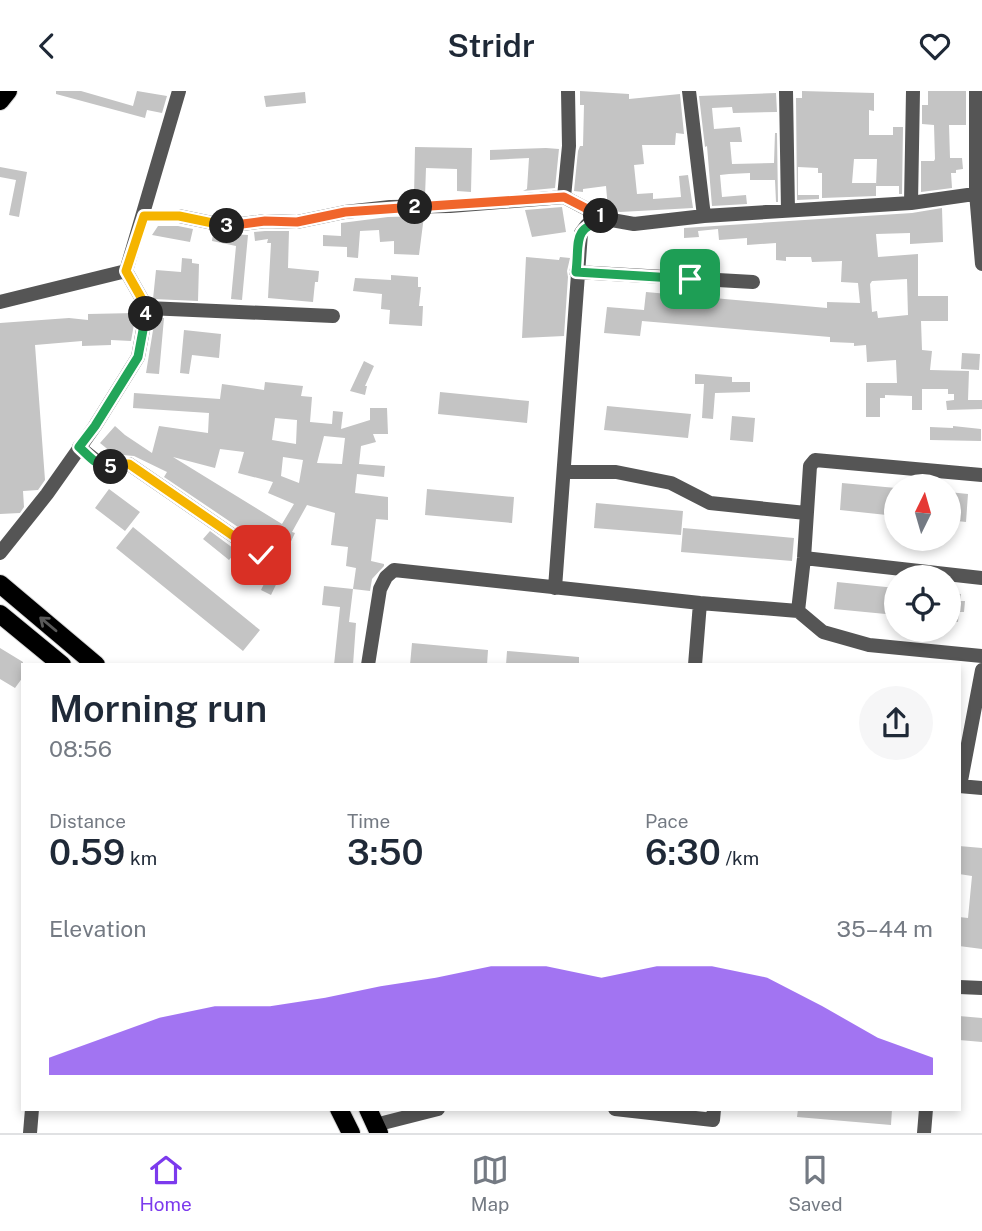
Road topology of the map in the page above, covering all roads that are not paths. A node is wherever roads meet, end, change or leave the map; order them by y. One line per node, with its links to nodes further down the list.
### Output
1 (8, 91): 8 (main road)
2 (180, 91): 13 (street)
3 (568, 91): 10 (street)
4 (689, 91): 14 (street)
5 (786, 91): 12 (street)
6 (913, 91): 11 (street)
7 (976, 91): 9 (street)
8 (0, 101)
9 (979, 193): 11 (street); 16 (street)
10 (564, 197): 13 (street); 15 (street)
11 (911, 203): 12 (street)
12 (788, 211): 14 (street)
13 (144, 216): 17 (street)
14 (704, 216): 15 (street)
15 (606, 219): 18 (street)
16 (982, 264)
17 (126, 271): 20 (street); 21 (street)
18 (576, 272): 19 (street); 24 (street)
19 (752, 282)
20 (0, 302)
21 (147, 308): 22 (street); 23 (street)
22 (333, 316)
23 (79, 447): 27 (street); 28 (street)
24 (565, 473): 26 (street); 32 (street)
25 (982, 475): 26 (street)
26 (806, 513): 29 (street)
27 (0, 553)
28 (261, 555)
29 (804, 558): 30 (street); 34 (street)
30 (982, 577)
31 (0, 583): 38 (main road, one-way to 31)
32 (555, 588): 33 (street); 39 (street)
33 (701, 603): 34 (street); 40 (street)
34 (798, 611): 36 (street)
35 (0, 614): 37 (main road)
36 (982, 656)
37 (60, 663)
38 (89, 663)
39 (368, 663)
40 (695, 663)
41 (982, 670): 42 (street)
42 (961, 776)
43 (961, 786): 44 (street)
44 (982, 788)
45 (961, 987): 46 (street)
46 (982, 988)
47 (32, 1111): 54 (street)
48 (340, 1111): 55 (main road)
49 (429, 1111): 53 (street)
50 (627, 1111): 51 (street)
51 (715, 1111)
52 (926, 1111): 56 (street)
53 (374, 1123)
54 (30, 1133)
55 (351, 1133)
56 (924, 1133)

